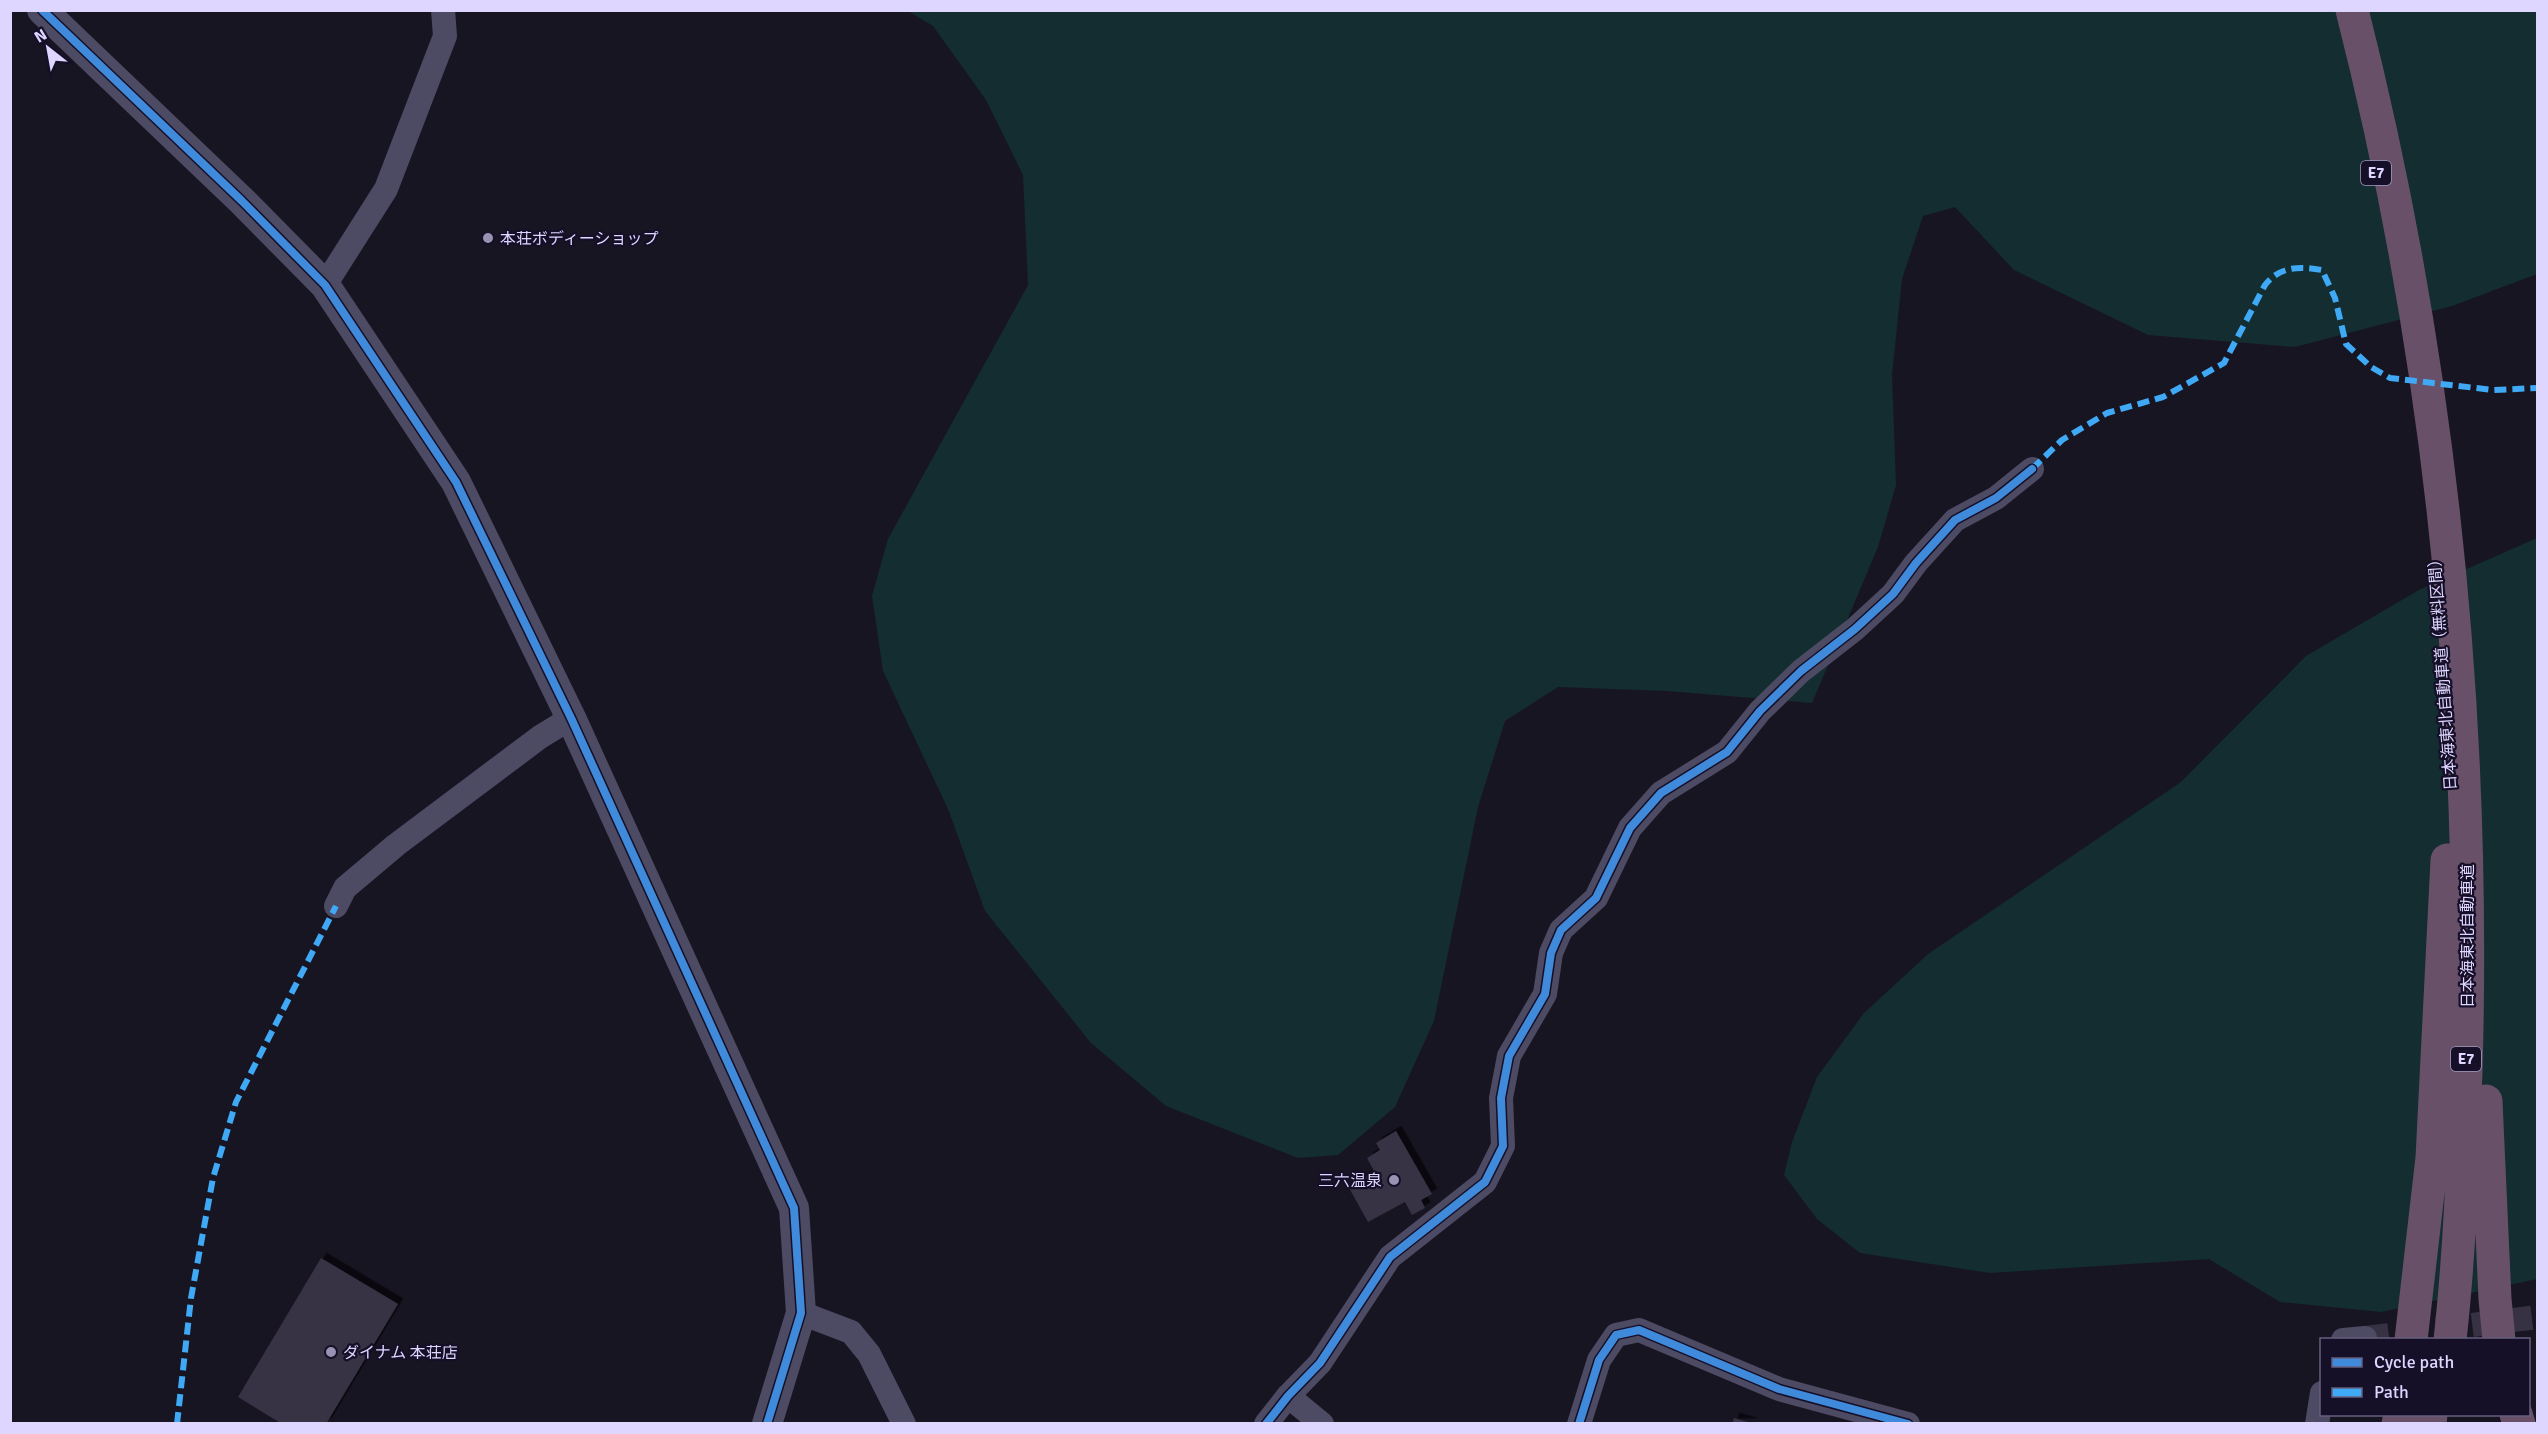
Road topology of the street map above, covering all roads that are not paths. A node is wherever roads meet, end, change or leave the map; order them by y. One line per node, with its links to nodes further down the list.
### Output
1 (42, 10): 5 (street)
2 (443, 10): 5 (street)
3 (2339, 10): 6 (highway, 日本海東北自動車道（無料区間） / E7)
4 (2352, 10): 6 (highway, 日本海東北自動車道（無料区間） / E7)
5 (325, 285): 8 (street)
6 (2413, 337): 9 (highway, 日本海東北自動車道（無料区間） / E7)
7 (2032, 469): 16 (street)
8 (571, 718): 10 (street); 11 (street)
9 (2458, 779): 12 (highway); 13 (highway, 日本海東北自動車道（無料区間） / E7); 14 (highway, 日本海東北自動車道 / E7); 15 (highway)
10 (336, 906)
11 (801, 1312): 18 (street); 19 (street)
12 (2411, 1338)
13 (2439, 1338)
14 (2450, 1338)
15 (2499, 1338)
16 (1288, 1396): 20 (street); 21 (street)
17 (2320, 1405): 24 (street)
18 (767, 1424)
19 (904, 1424)
20 (1266, 1424)
21 (1322, 1424)
22 (1579, 1424): 23 (street)
23 (1908, 1424)
24 (2317, 1424)

